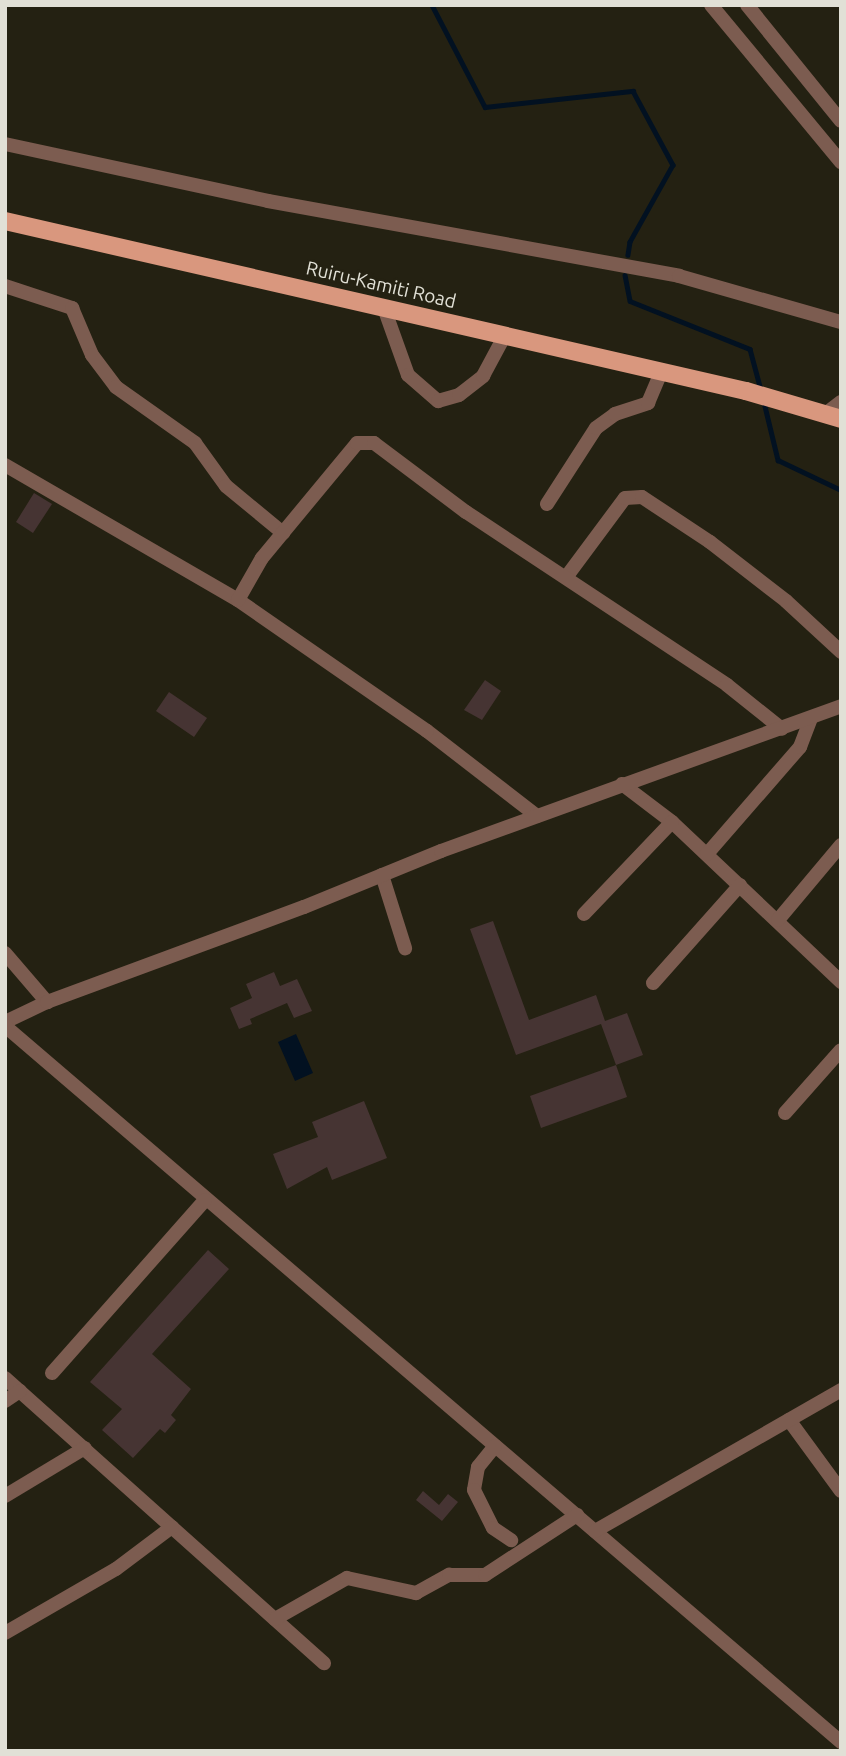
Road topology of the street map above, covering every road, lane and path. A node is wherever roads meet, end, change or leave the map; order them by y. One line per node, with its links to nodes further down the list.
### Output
1 (711, 5): 5 (street)
2 (747, 5): 3 (street)
3 (841, 121)
4 (5, 144): 9 (street)
5 (841, 162)
6 (5, 221): 8 (main road, Ruiru-Kamiti Road)
7 (5, 286): 16 (street)
8 (384, 308): 10 (main road, Ruiru-Kamiti Road); 10 (street)
9 (841, 322)
10 (505, 335): 11 (main road, Ruiru-Kamiti Road)
11 (661, 373): 13 (main road, Ruiru-Kamiti Road); 15 (street)
12 (841, 402): 13 (street)
13 (833, 417)
14 (5, 465): 18 (street)
15 (547, 504)
16 (283, 533): 17 (street); 18 (street)
17 (567, 576): 19 (street); 22 (street)
18 (238, 600): 24 (street)
19 (841, 652)
20 (841, 706): 21 (street)
21 (811, 718): 22 (street); 27 (street)
22 (782, 729): 23 (street)
23 (622, 784): 24 (street); 25 (street)
24 (537, 816): 28 (street)
25 (672, 822): 27 (street); 30 (street)
26 (841, 845): 31 (street)
27 (707, 853): 29 (street)
28 (382, 875): 32 (street); 36 (street)
29 (740, 885): 31 (street); 35 (street)
30 (584, 914)
31 (778, 920): 34 (street)
32 (405, 948)
33 (5, 953): 36 (street)
34 (841, 982)
35 (653, 983)
36 (47, 1002): 37 (street)
37 (5, 1024): 40 (street)
38 (841, 1050): 39 (street)
39 (785, 1113)
40 (205, 1200): 41 (street); 47 (street)
41 (52, 1373)
42 (5, 1378): 44 (street)
43 (841, 1390): 46 (street)
44 (20, 1391): 45 (street); 48 (street)
45 (5, 1401)
46 (789, 1419): 49 (street); 53 (street)
47 (495, 1446): 51 (street); 54 (street)
48 (85, 1448): 50 (street); 52 (street)
49 (841, 1491)
50 (5, 1496)
51 (577, 1515): 53 (street); 55 (street)
52 (173, 1527): 55 (street); 56 (street)
53 (596, 1531): 58 (street)
54 (511, 1540)
55 (275, 1619): 57 (street)
56 (5, 1633)
57 (324, 1663)
58 (841, 1742)

